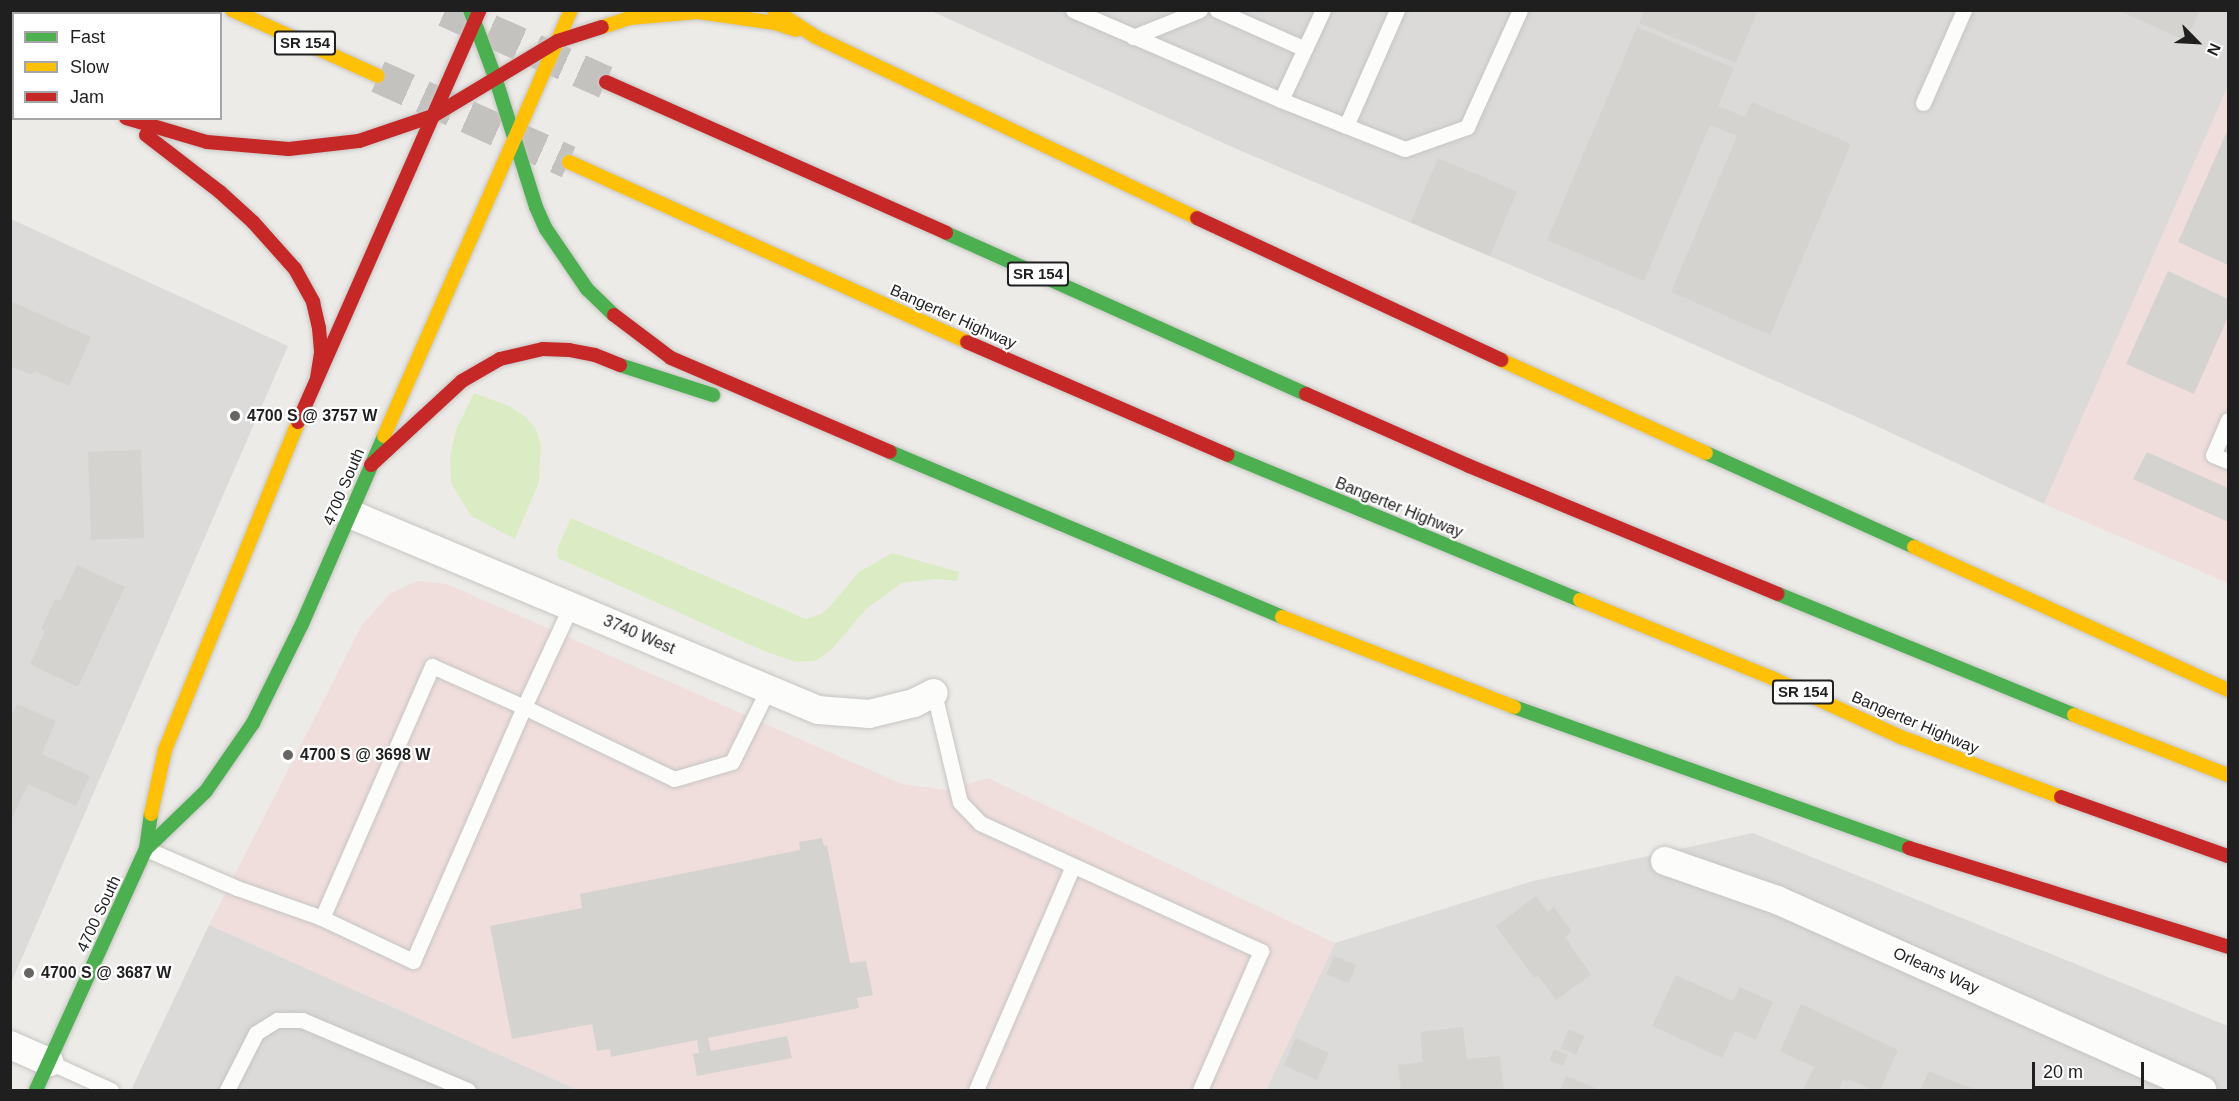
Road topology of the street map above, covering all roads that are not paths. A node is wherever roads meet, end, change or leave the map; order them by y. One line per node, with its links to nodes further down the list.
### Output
1 (232, 10): 16 (main road, SR 154)
2 (572, 10): 14 (main road, 4700 South)
3 (774, 10): 12 (main road)
4 (1073, 10): 13 (lane)
5 (1200, 10): 13 (lane)
6 (1217, 10): 15 (lane)
7 (1323, 10): 15 (lane)
8 (1397, 10): 24 (lane)
9 (1520, 10): 24 (lane)
10 (1964, 10): 20 (lane)
11 (475, 15): 17 (main road); 21 (main road, 4700 South)
12 (816, 37): 14 (main road); 35 (main road)
13 (1133, 37): 19 (lane)
14 (558, 41): 17 (main road); 25 (main road, 4700 South)
15 (1305, 49): 19 (lane)
16 (378, 76)
17 (496, 80): 21 (main road); 25 (main road)
18 (606, 82): 38 (main road, SR 154)
19 (1281, 100): 24 (lane)
20 (1923, 103)
21 (433, 116): 23 (main road); 27 (main road, 4700 South)
22 (122, 120): 27 (main road)
23 (132, 120)
24 (1346, 126)
25 (515, 140): 28 (main road); 31 (main road, 4700 South)
26 (569, 162): 40 (main road, Bangerter Highway / SR 154)
27 (317, 378): 39 (main road, 4700 South)
28 (796, 413): 31 (main road); 44 (main road)
29 (2229, 420): 30 (lane)
30 (2229, 461)
31 (371, 465): 32 (main road, 4700 South)
32 (350, 514): 33 (street, 3740 West); 39 (main road, 4700 South)
33 (571, 606): 34 (street, 3740 West); 37 (lane)
34 (768, 689): 36 (street, 3740 West); 37 (lane)
35 (2229, 690)
36 (934, 693): 42 (lane)
37 (524, 707): 43 (lane); 43 (lane)
38 (2229, 775)
39 (146, 849): 43 (lane); 46 (main road, 4700 South)
40 (2229, 856)
41 (1665, 861): 53 (street, Orleans Way)
42 (1073, 866): 51 (lane); 52 (lane)
43 (322, 918)
44 (2229, 947)
45 (10, 1046): 46 (street)
46 (49, 1062): 47 (main road, 4700 South); 48 (lane)
47 (36, 1090)
48 (111, 1090)
49 (227, 1090): 50 (lane)
50 (468, 1090)
51 (976, 1090)
52 (1200, 1090)
53 (2202, 1090)

